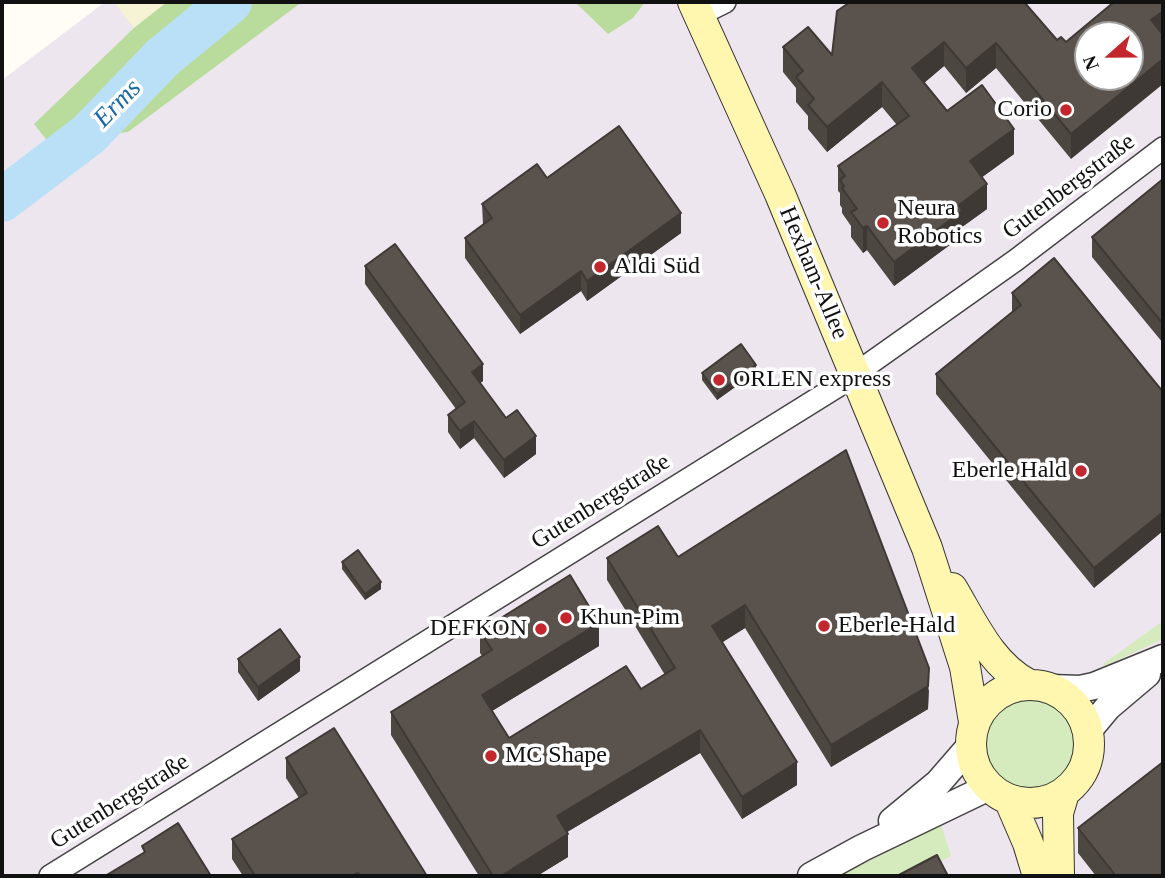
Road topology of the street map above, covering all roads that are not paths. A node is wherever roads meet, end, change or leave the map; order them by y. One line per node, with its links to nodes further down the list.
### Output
1 (706, 6): 3 (main road, Hexham-Allee)
2 (1163, 148): 3 (street, Gutenbergstraße)
3 (855, 375): 4 (main road, Hexham-Allee); 12 (street, Gutenbergstraße)
4 (927, 548): 6 (main road, Hexham-Allee); 8 (main road, Hexham-Allee)
5 (1163, 659): 6 (street); 7 (street)
6 (1040, 686): 7 (main road); 8 (main road)
7 (1088, 731): 10 (main road)
8 (972, 734): 9 (main road); 11 (street)
9 (999, 793): 10 (main road); 11 (street); 14 (main road)
10 (1064, 793): 15 (main road)
11 (862, 848): 13 (street)
12 (50, 876)
13 (811, 876)
14 (1038, 876)
15 (1059, 876)

